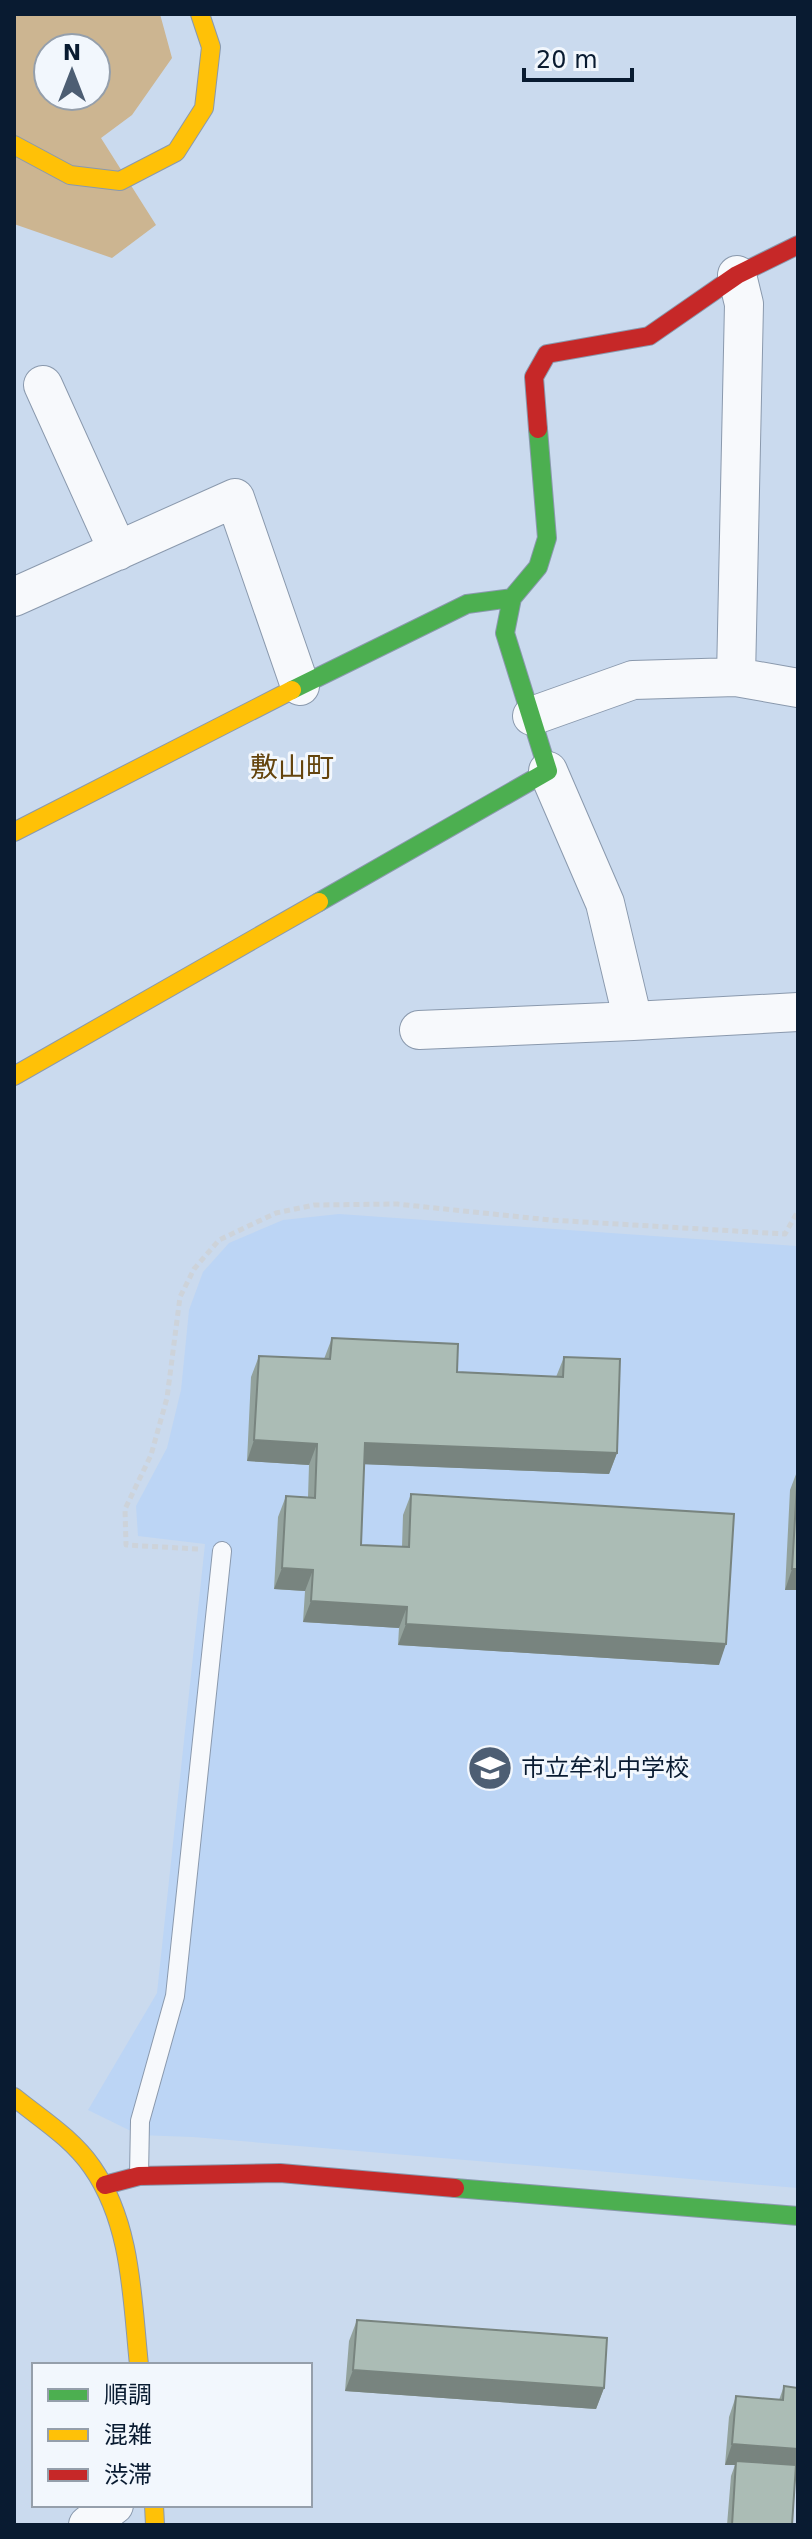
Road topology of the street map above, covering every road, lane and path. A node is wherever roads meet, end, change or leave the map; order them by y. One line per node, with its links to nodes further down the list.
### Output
1 (200, 14): 2 (street)
2 (14, 145)
3 (798, 245): 4 (street)
4 (737, 275): 8 (street); 9 (street)
5 (43, 385): 6 (street)
6 (118, 551): 7 (street); 10 (street)
7 (14, 597)
8 (512, 598): 10 (street); 12 (street)
9 (736, 677): 11 (street); 12 (street)
10 (300, 686): 14 (street)
11 (798, 688)
12 (532, 716): 13 (street)
13 (548, 771): 16 (street); 18 (street)
14 (14, 832)
15 (798, 1012): 16 (street)
16 (633, 1021): 17 (street)
17 (419, 1030)
18 (14, 1076)
19 (798, 1211): 20 (path)
20 (222, 1551): 22 (lane)
21 (14, 2097): 23 (street)
22 (139, 2176): 23 (street); 24 (street)
23 (105, 2185): 25 (street)
24 (798, 2216)
25 (139, 2363)
26 (111, 2507): 27 (street)
27 (88, 2525)

